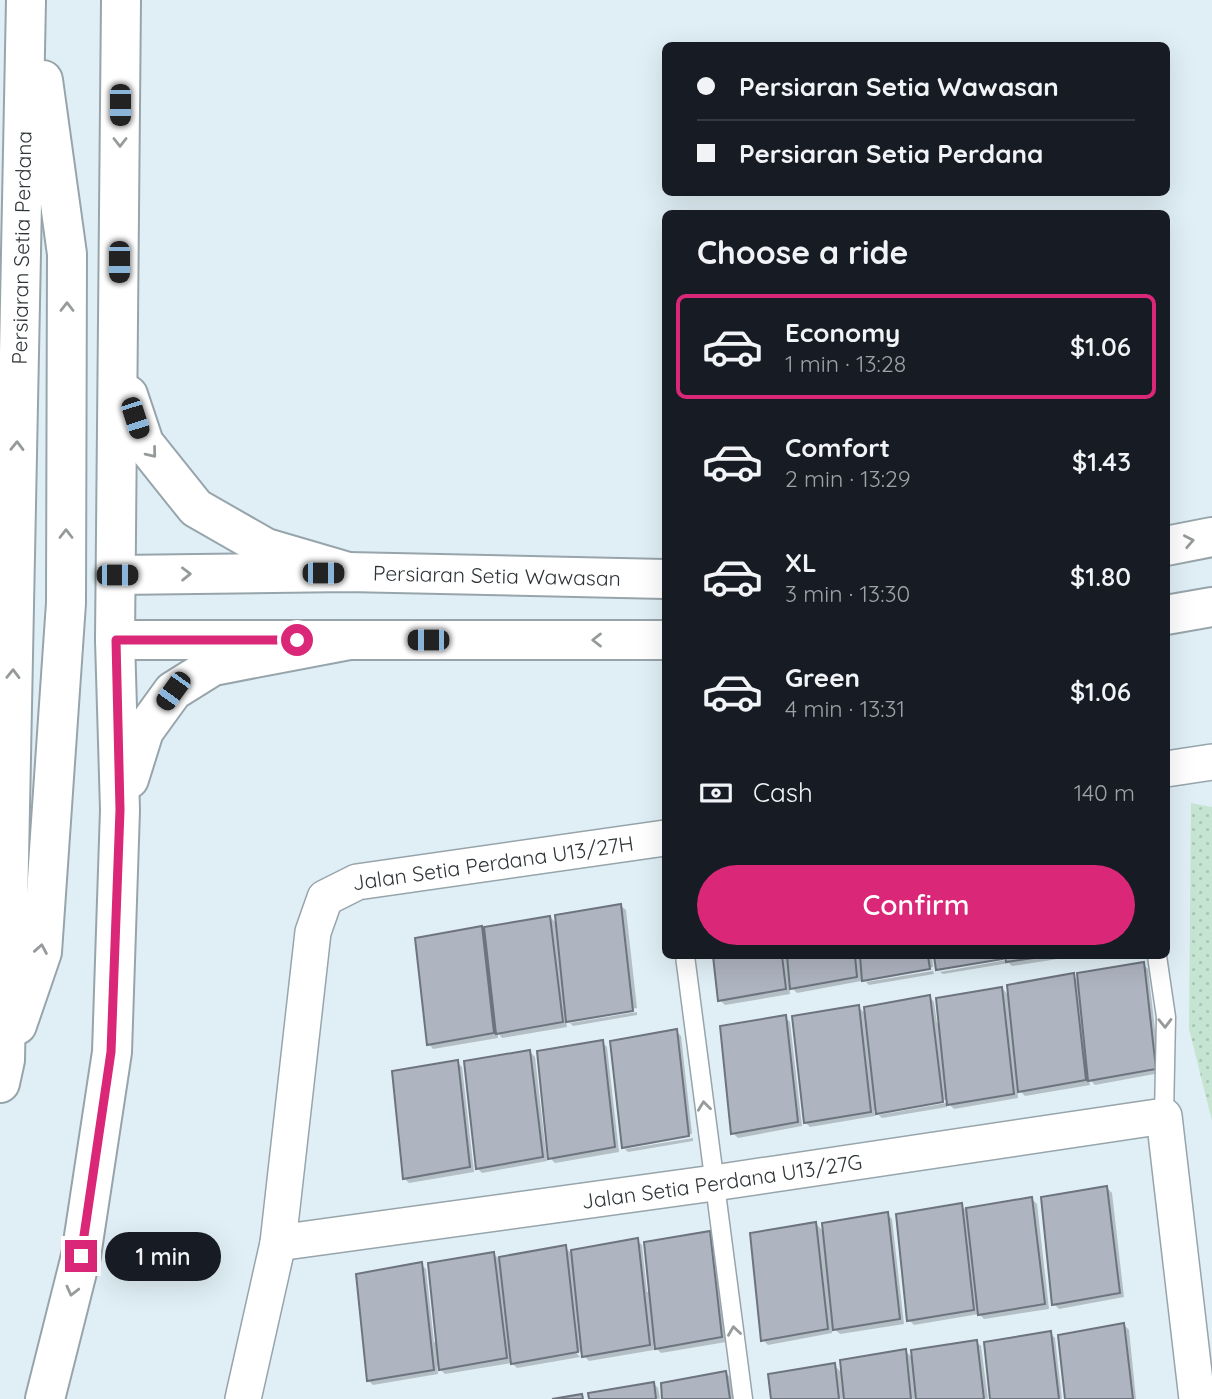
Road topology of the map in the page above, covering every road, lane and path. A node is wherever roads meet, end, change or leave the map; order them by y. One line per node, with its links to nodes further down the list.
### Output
1 (26, 0): 22 (main road, Persiaran Setia Perdana, one-way to 1)
2 (32, 0): 10 (main road, one-way to 2)
3 (121, 0): 4 (main road, one-way to 4)
4 (119, 367): 7 (main road, one-way to 7); 8 (main road)
5 (1212, 537): 6 (main road, one-way to 5)
6 (1170, 545)
7 (348, 572): 8 (main road, Persiaran Setia Wawasan, one-way to 7); 9 (main road, Persiaran Setia Wawasan)
8 (117, 575): 10 (main road); 13 (main road)
9 (662, 579)
10 (66, 603): 13 (main road); 22 (main road, one-way to 10)
11 (1212, 607): 12 (main road)
12 (1170, 614)
13 (116, 640): 14 (main road); 18 (main road)
14 (349, 640): 15 (main road, one-way to 14); 18 (main road)
15 (662, 640)
16 (1212, 762): 17 (street)
17 (1170, 768)
18 (120, 810): 26 (main road, one-way to 26)
19 (662, 838): 25 (street, Jalan Setia Perdana U13/27H)
20 (685, 959): 24 (lane, one-way to 20)
21 (1157, 959): 23 (lane, one-way to 23)
22 (3, 1072)
23 (1164, 1116): 24 (street, Jalan Setia Perdana U13/27G); 29 (street)
24 (713, 1183): 25 (street, Jalan Setia Perdana U13/27G); 28 (lane, one-way to 24)
25 (278, 1242): 27 (street)
26 (45, 1399)
27 (243, 1399)
28 (744, 1399)
29 (1197, 1399)

